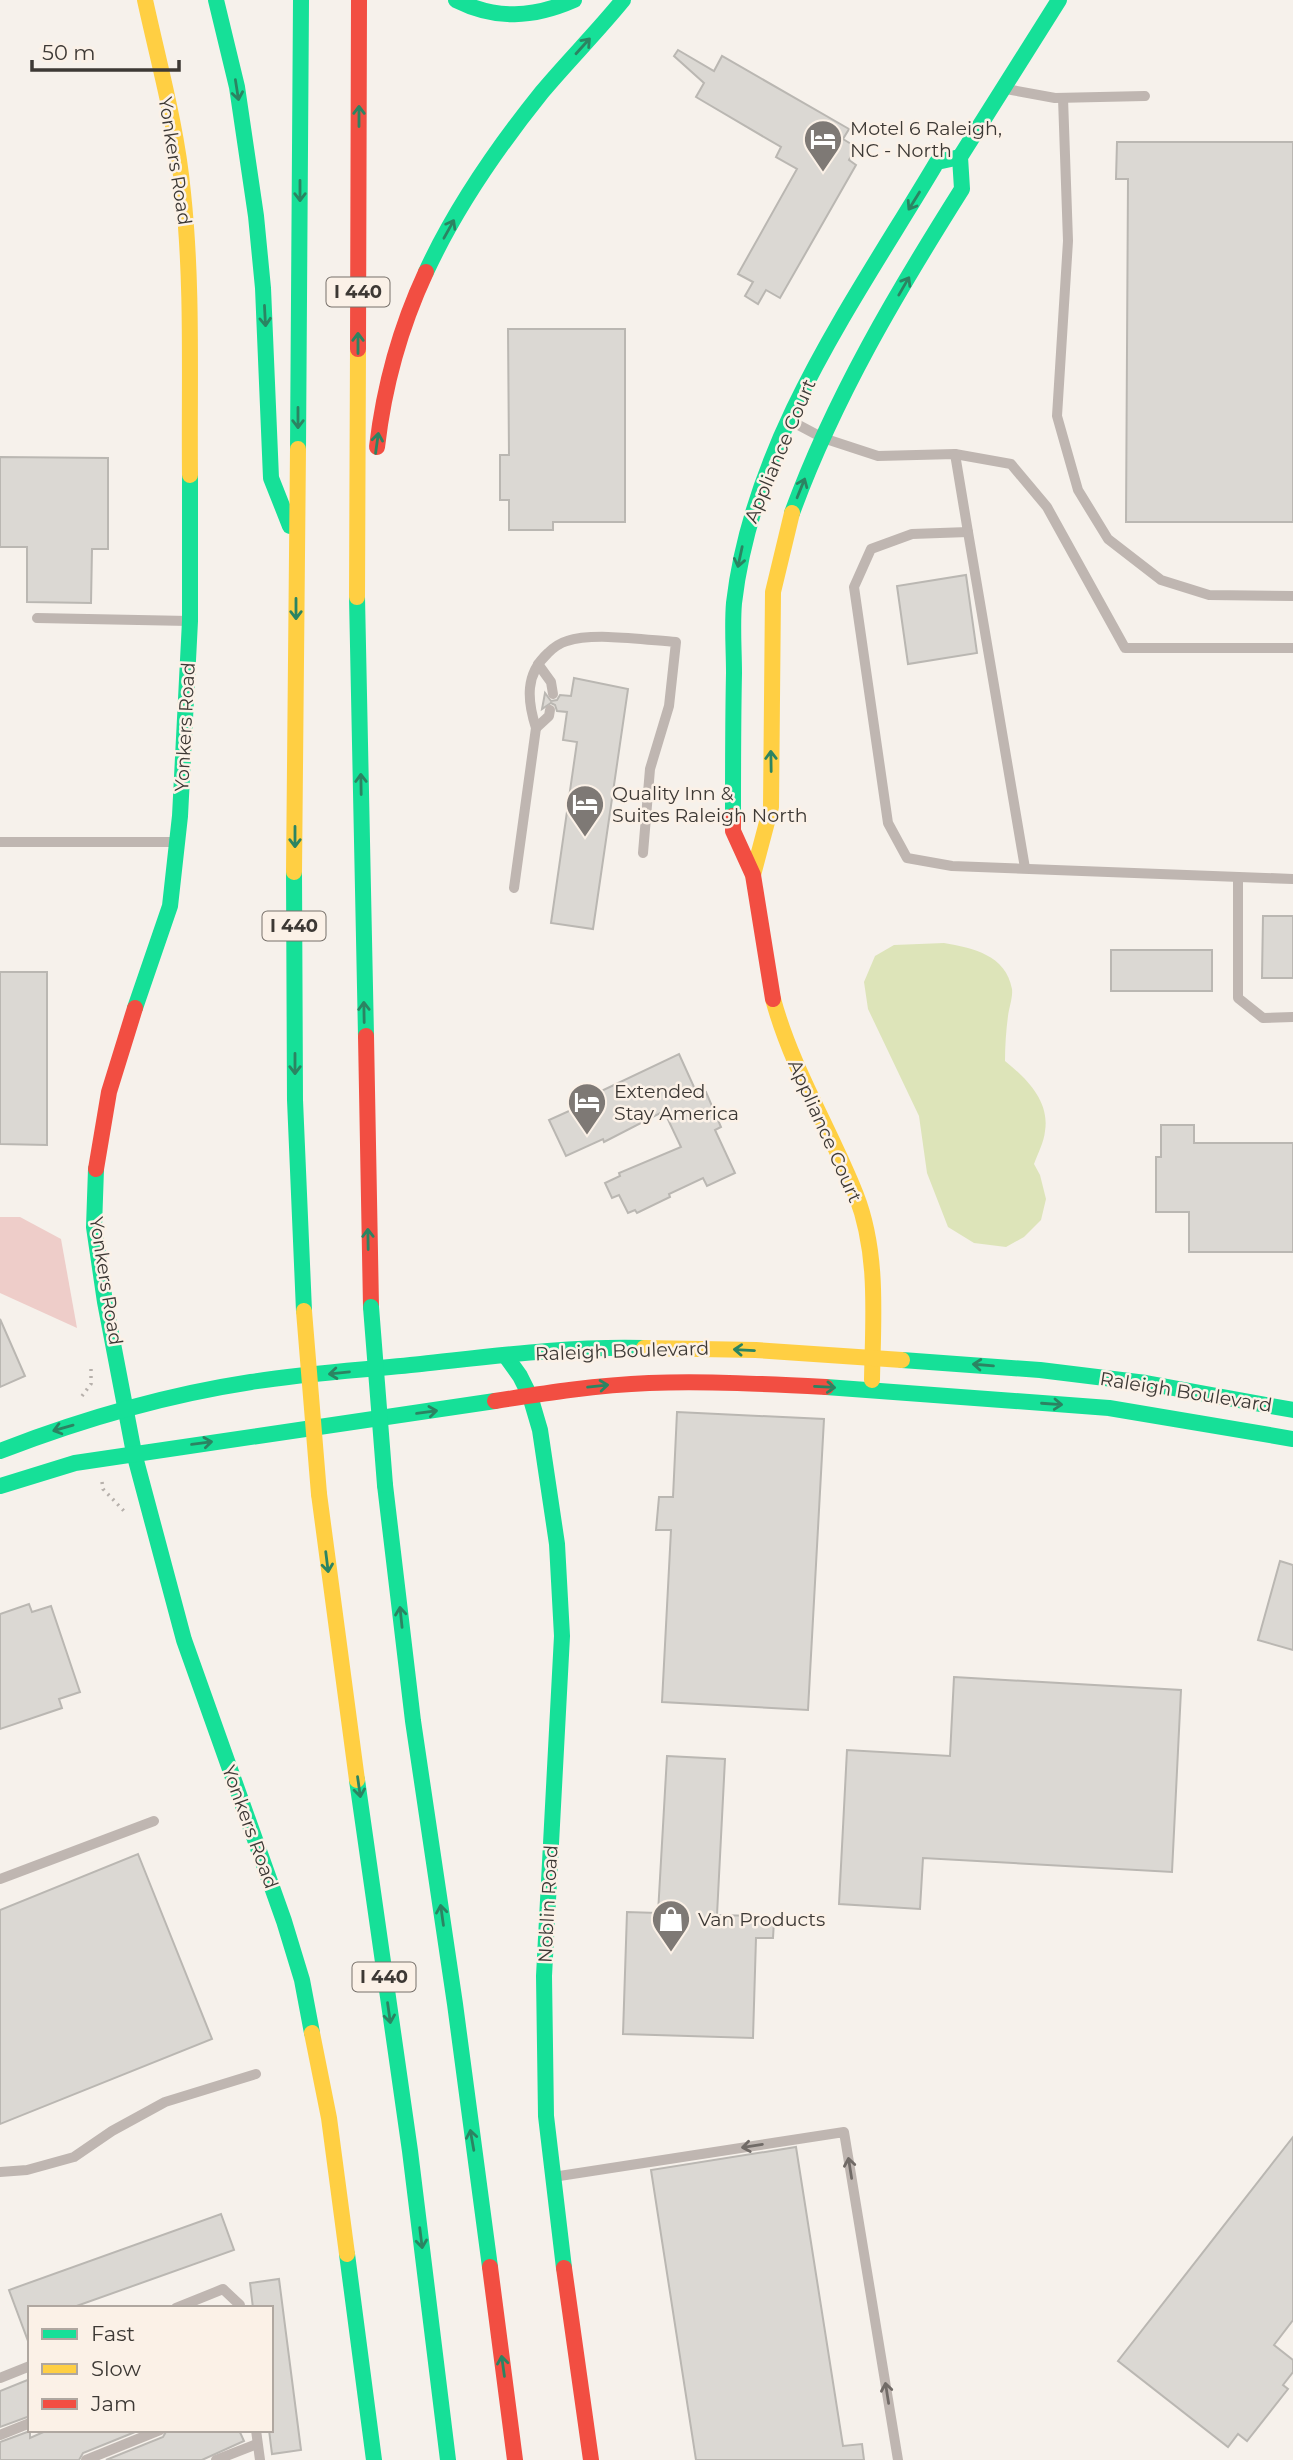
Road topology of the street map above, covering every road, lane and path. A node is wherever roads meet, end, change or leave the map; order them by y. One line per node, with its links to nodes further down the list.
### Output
1 (145, 0): 21 (main road, Yonkers Road)
2 (216, 0): 17 (main road, one-way to 17)
3 (301, 0): 17 (main road, I 440, one-way to 17)
4 (359, 0): 18 (main road, I 440, one-way to 4)
5 (456, 0): 6 (main road)
6 (574, 0)
7 (623, 0): 18 (main road, one-way to 7)
8 (1059, 0): 9 (main road)
9 (1001, 88): 11 (lane); 12 (main road)
10 (1144, 96): 11 (lane)
11 (1063, 98): 19 (lane)
12 (960, 156): 13 (main road, Appliance Court, one-way to 13); 14 (main road, Appliance Court, one-way to 12)
13 (789, 420): 14 (lane); 31 (main road, Appliance Court, one-way to 31)
14 (823, 438): 15 (lane); 31 (main road, Appliance Court, one-way to 14)
15 (955, 454): 16 (lane); 22 (lane)
16 (968, 532): 30 (lane); 30 (lane)
17 (297, 541): 68 (main road, I 440, one-way to 68, bridge)
18 (357, 583): 69 (main road, I 440, one-way to 18, bridge)
19 (1293, 596)
20 (37, 618): 21 (lane)
21 (190, 621): 28 (main road, Yonkers Road)
22 (1293, 648)
23 (538, 664): 24 (lane); 26 (lane); 29 (lane)
24 (554, 694)
25 (550, 710): 26 (lane)
26 (536, 728): 34 (lane)
27 (0, 842): 28 (lane)
28 (178, 842): 42 (main road, Yonkers Road)
29 (643, 853)
30 (1025, 868): 32 (lane)
31 (752, 875): 37 (main road, Appliance Court)
32 (1238, 877): 33 (lane); 35 (lane)
33 (1293, 879)
34 (514, 888)
35 (1293, 1017)
36 (505, 1355): 37 (main road, Raleigh Boulevard, one-way to 36); 41 (main road, Noblin Road); 42 (main road, Raleigh Boulevard, one-way to 42)
37 (873, 1358): 39 (main road, Appliance Court); 43 (main road, Raleigh Boulevard, one-way to 37)
38 (91, 1384): 40 (path)
39 (872, 1390): 41 (main road, Raleigh Boulevard, one-way to 39); 44 (main road, Raleigh Boulevard, one-way to 44)
40 (82, 1396)
41 (530, 1396): 46 (main road, Raleigh Boulevard, one-way to 41); 54 (main road, Noblin Road)
42 (127, 1410): 45 (main road, Raleigh Boulevard, one-way to 45); 46 (main road, Yonkers Road)
43 (1293, 1410)
44 (1293, 1439)
45 (0, 1451)
46 (134, 1453): 47 (main road, Raleigh Boulevard); 67 (main road, Yonkers Road)
47 (0, 1486)
48 (103, 1489): 49 (path)
49 (110, 1495)
50 (154, 1821): 51 (lane)
51 (0, 1879)
52 (256, 2074): 53 (lane)
53 (0, 2172)
54 (552, 2177): 70 (main road, Noblin Road); 71 (lane, one-way to 54)
55 (181, 2306): 56 (lane)
56 (240, 2306)
57 (28, 2367): 58 (lane)
58 (0, 2378)
59 (28, 2424): 62 (lane)
60 (155, 2432): 64 (lane)
61 (256, 2432): 63 (lane)
62 (0, 2435)
63 (257, 2444): 65 (lane); 66 (lane)
64 (86, 2460)
65 (216, 2460)
66 (260, 2460)
67 (374, 2460)
68 (448, 2460)
69 (517, 2460)
70 (591, 2460)
71 (898, 2460)

